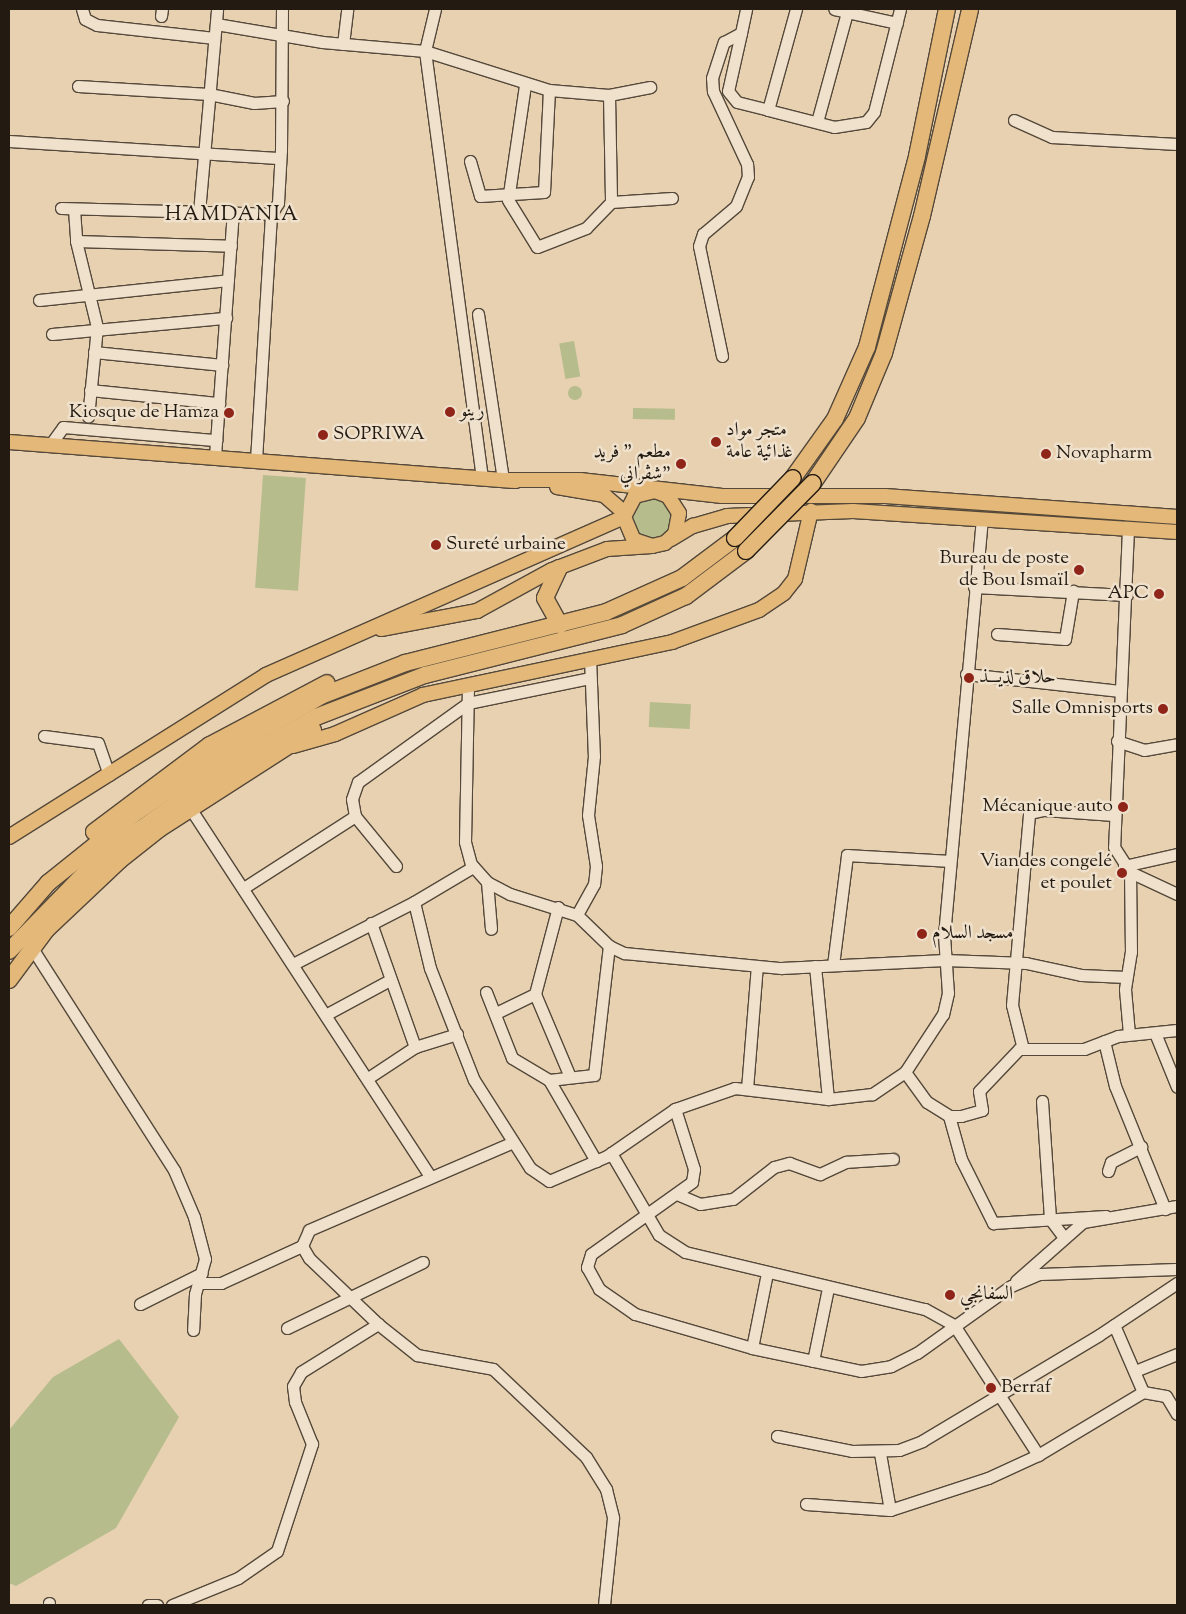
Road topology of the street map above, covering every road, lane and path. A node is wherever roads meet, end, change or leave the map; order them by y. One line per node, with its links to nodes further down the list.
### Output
1 (82, 9): 17 (street)
2 (217, 9): 14 (street)
3 (282, 9): 16 (street)
4 (347, 9): 18 (street)
5 (435, 9): 19 (street)
6 (746, 9): 15 (street)
7 (796, 9): 27 (street)
8 (834, 9): 12 (street)
9 (900, 9): 13 (street)
10 (947, 9): 76 (highway, bridge)
11 (970, 9): 76 (highway, bridge)
12 (847, 12): 13 (street); 29 (street)
13 (897, 23): 29 (street)
14 (216, 24): 16 (street); 17 (street)
15 (740, 33): 27 (street); 53 (street)
16 (281, 36): 18 (street); 26 (street)
17 (214, 38): 24 (street)
18 (343, 44): 19 (street)
19 (425, 51): 21 (street); 66 (street)
20 (78, 86): 24 (street)
21 (525, 86): 23 (street); 35 (street)
22 (650, 87): 25 (street)
23 (549, 90): 25 (street); 35 (street)
24 (209, 94): 26 (street); 32 (street)
25 (609, 95): 37 (street)
26 (283, 101): 33 (street)
27 (768, 110): 29 (street)
28 (1014, 120): 31 (street)
29 (817, 122)
30 (9, 141): 32 (street)
31 (1177, 144)
32 (204, 153): 33 (street); 40 (street)
33 (278, 158): 42 (street)
34 (470, 161): 35 (street)
35 (508, 194): 37 (street)
36 (672, 198): 37 (street)
37 (611, 202)
38 (61, 208): 39 (street)
39 (74, 209): 40 (street); 43 (street)
40 (199, 212): 41 (street)
41 (233, 213): 42 (street); 44 (street)
42 (271, 214): 65 (street)
43 (76, 242): 44 (street); 46 (street)
44 (231, 246): 45 (street)
45 (228, 280): 46 (street); 49 (street)
46 (89, 293): 47 (street); 50 (street)
47 (39, 300)
48 (478, 314): 67 (street)
49 (226, 318): 50 (street); 54 (street)
50 (97, 327): 51 (street); 52 (street)
51 (52, 334)
52 (94, 352): 54 (street); 55 (street)
53 (722, 356)
54 (222, 365): 56 (street)
55 (90, 390): 56 (street); 57 (street)
56 (219, 403): 59 (street)
57 (89, 423): 58 (street); 61 (street); 62 (street)
58 (116, 431): 59 (street); 63 (street)
59 (216, 440): 64 (street)
60 (9, 442): 61 (main road)
61 (50, 445): 62 (main road)
62 (89, 448): 63 (main road)
63 (116, 450): 64 (main road)
64 (215, 456): 65 (main road)
65 (256, 460): 66 (main road)
66 (482, 478): 67 (main road)
67 (505, 480): 68 (main road); 70 (main road)
68 (655, 491): 70 (main road); 71 (main road); 75 (main road)
69 (811, 511): 72 (main road); 75 (main road); 86 (main road)
70 (624, 515): 77 (main road); 84 (main road)
71 (1177, 517)
72 (982, 518): 73 (main road); 79 (street)
73 (1128, 529): 74 (main road); 81 (street)
74 (1177, 532)
75 (671, 539): 77 (main road)
76 (740, 545): 82 (highway); 91 (highway)
77 (652, 546): 78 (main road)
78 (559, 568): 82 (highway); 84 (main road)
79 (974, 587): 80 (street); 87 (street)
80 (1073, 591): 81 (street); 83 (street)
81 (1127, 594): 90 (street)
82 (560, 625): 85 (highway)
83 (997, 634)
84 (343, 638): 97 (main road)
85 (452, 651): 112 (highway); 115 (highway)
86 (590, 658): 88 (street); 89 (main road)
87 (966, 674): 90 (street); 103 (street)
88 (590, 678): 92 (street); 113 (street)
89 (468, 686): 92 (street); 96 (main road)
90 (1120, 691): 94 (street)
91 (366, 696): 96 (highway); 119 (highway)
92 (468, 704): 100 (street); 105 (street)
93 (44, 736): 97 (street)
94 (1117, 741): 95 (street); 99 (street)
95 (1177, 744)
96 (285, 748): 98 (highway)
97 (109, 775): 101 (main road)
98 (190, 808): 108 (street); 118 (highway)
99 (1115, 815): 106 (street); 121 (street)
100 (356, 816): 104 (street); 108 (street)
101 (9, 837)
102 (1177, 854): 106 (street)
103 (950, 861): 120 (street); 123 (street)
104 (396, 866)
105 (473, 867): 107 (street); 110 (street)
106 (1127, 869): 109 (street); 126 (street)
107 (487, 882): 111 (street); 116 (street)
108 (245, 887): 122 (street)
109 (1177, 894)
110 (414, 902): 114 (street); 135 (street)
111 (558, 907): 113 (street); 130 (street)
112 (9, 912)
113 (577, 915): 117 (street)
114 (370, 923): 122 (street); 128 (street)
115 (9, 928)
116 (491, 930)
117 (609, 946): 124 (street); 141 (street)
118 (32, 948): 127 (highway); 168 (street)
119 (9, 951)
120 (945, 960): 121 (street); 123 (street); 140 (street)
121 (1016, 962): 126 (street); 139 (street)
122 (294, 963): 132 (street)
123 (833, 965): 125 (street)
124 (757, 966): 125 (street); 145 (street)
125 (815, 966): 146 (street)
126 (1126, 976): 136 (street)
127 (9, 980)
128 (390, 980): 132 (street); 138 (street)
129 (486, 992): 131 (street)
130 (535, 994): 131 (street); 141 (street)
131 (496, 1013): 143 (street)
132 (327, 1014): 142 (street)
133 (1177, 1030): 134 (street)
134 (1155, 1033): 136 (street); 144 (street)
135 (456, 1034): 138 (street); 150 (street)
136 (1129, 1034): 137 (street)
137 (1104, 1041): 139 (street); 151 (street)
138 (415, 1048): 142 (street)
139 (1023, 1049): 149 (street)
140 (905, 1072): 146 (street); 149 (street)
141 (570, 1077): 143 (street)
142 (368, 1078): 156 (street)
143 (549, 1080): 154 (street)
144 (1177, 1087)
145 (747, 1089): 146 (street); 148 (street)
146 (828, 1099)
147 (1042, 1101): 162 (street)
148 (675, 1109): 152 (street); 157 (street)
149 (949, 1116): 162 (street)
150 (513, 1142): 154 (street); 156 (street)
151 (1141, 1147): 155 (street); 159 (street)
152 (611, 1153): 154 (street); 160 (street)
153 (893, 1159): 157 (street)
154 (596, 1161)
155 (1108, 1171)
156 (429, 1175): 164 (street)
157 (679, 1194): 160 (street)
158 (1177, 1206): 159 (street)
159 (1165, 1209): 161 (street)
160 (647, 1216): 167 (street); 179 (street)
161 (1106, 1216): 162 (street); 163 (street)
162 (1050, 1219): 163 (street)
163 (1063, 1236): 170 (street)
164 (302, 1246): 168 (street); 172 (street)
165 (424, 1262): 172 (street)
166 (1177, 1269): 170 (street)
167 (767, 1274): 171 (street); 179 (street)
168 (200, 1278): 173 (street); 178 (street)
169 (1177, 1283): 176 (street)
170 (1011, 1286): 175 (street)
171 (828, 1288): 175 (street); 181 (street)
172 (353, 1296): 174 (street); 177 (street)
173 (140, 1304)
174 (378, 1324): 193 (street); 194 (street)
175 (954, 1325): 181 (street); 184 (street)
176 (1114, 1325): 182 (street); 184 (street)
177 (287, 1328)
178 (193, 1330)
179 (752, 1348): 181 (street)
180 (1177, 1354): 182 (street)
181 (813, 1361)
182 (1136, 1371): 183 (street)
183 (1143, 1392): 185 (street); 188 (street)
184 (1000, 1394): 187 (street); 188 (street)
185 (1177, 1414)
186 (777, 1436): 187 (street)
187 (880, 1453): 190 (street)
188 (1038, 1455): 190 (street)
189 (806, 1504): 190 (street)
190 (890, 1510)
191 (148, 1605): 192 (street)
192 (157, 1605)
193 (172, 1605)
194 (604, 1605)

